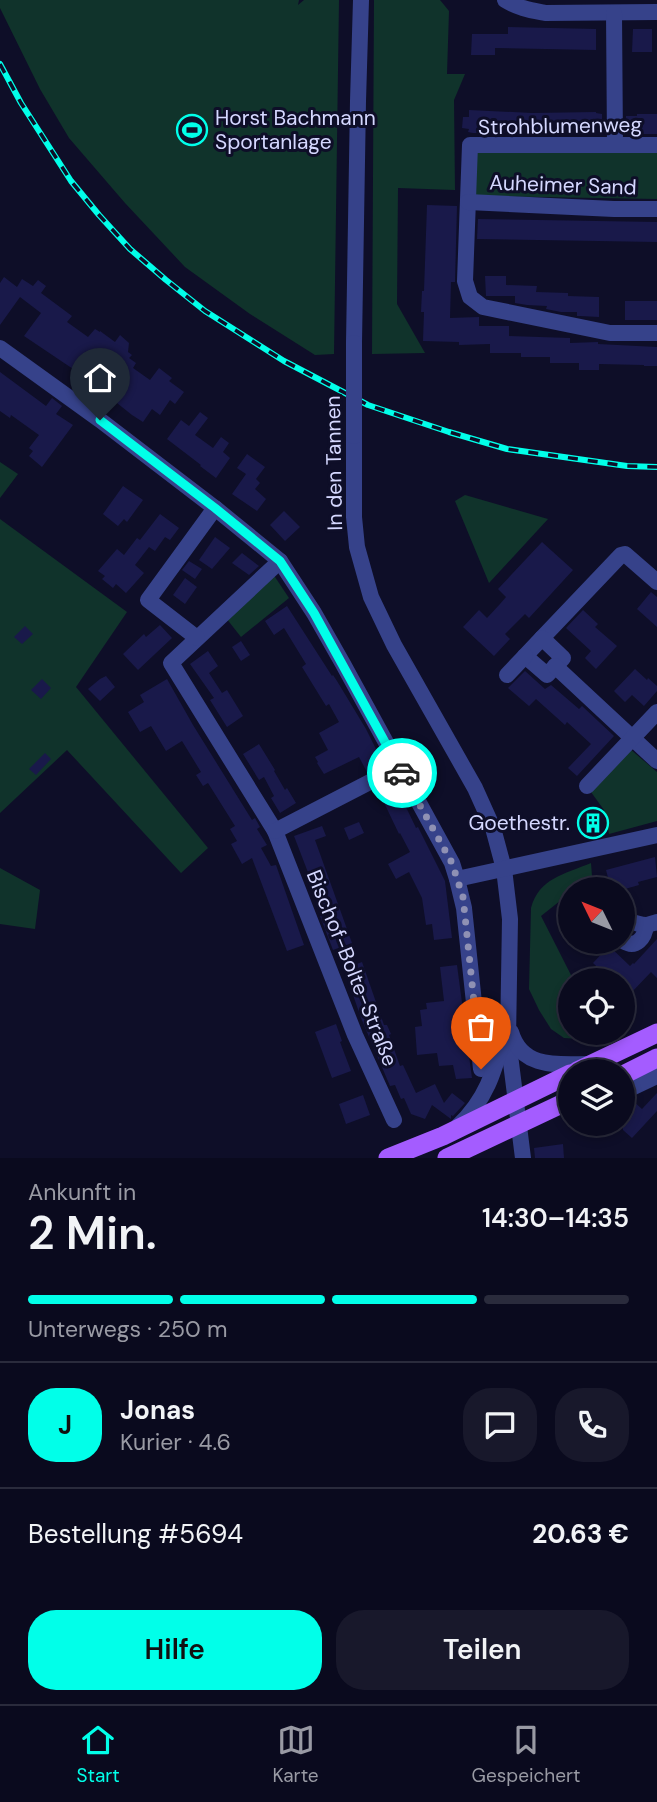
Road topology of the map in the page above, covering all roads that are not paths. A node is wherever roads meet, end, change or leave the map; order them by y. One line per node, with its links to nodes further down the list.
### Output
1 (361, 0): 27 (street, In den Tannen, bridge)
2 (505, 0): 3 (street)
3 (545, 6): 5 (street)
4 (657, 12): 5 (street)
5 (614, 13): 6 (street)
6 (615, 145): 7 (street, Strohblumenweg); 8 (street, Strohblumenweg)
7 (657, 145)
8 (468, 202): 9 (street, Auheimer Sand); 10 (street, Strohblumenweg)
9 (657, 209)
10 (657, 333)
11 (0, 348): 12 (street)
12 (215, 508): 13 (street); 15 (street)
13 (280, 561): 15 (street, Bischof-Bolte-Straße); 23 (street)
14 (657, 582): 16 (street)
15 (197, 638): 25 (street, Bischof-Bolte-Straße)
16 (542, 638): 17 (street); 18 (street)
17 (525, 656): 18 (street); 19 (street)
18 (555, 666): 21 (street)
19 (507, 675)
20 (657, 712): 21 (street)
21 (632, 738): 22 (street); 24 (street)
22 (657, 761)
23 (399, 767): 25 (street); 28 (street)
24 (587, 786)
25 (275, 831): 43 (street, Bischof-Bolte-Straße)
26 (657, 835): 27 (street)
27 (504, 869): 28 (street); 31 (street, In den Tannen)
28 (457, 879): 37 (street)
29 (652, 924): 30 (street)
30 (635, 942)
31 (508, 1020): 35 (street); 41 (street, In den Tannen); 45 (street)
32 (657, 1033): 34 (main road)
33 (657, 1058): 36 (main road)
34 (603, 1059)
35 (558, 1065)
36 (635, 1068)
37 (481, 1069)
38 (657, 1076): 40 (street)
39 (558, 1080): 41 (main road)
40 (635, 1086)
41 (516, 1101): 44 (street, In den Tannen); 45 (main road)
42 (558, 1106): 44 (main road)
43 (394, 1120)
44 (518, 1125): 47 (main road); 48 (street, In den Tannen)
45 (443, 1136): 46 (main road)
46 (388, 1158)
47 (447, 1158)
48 (523, 1158)

